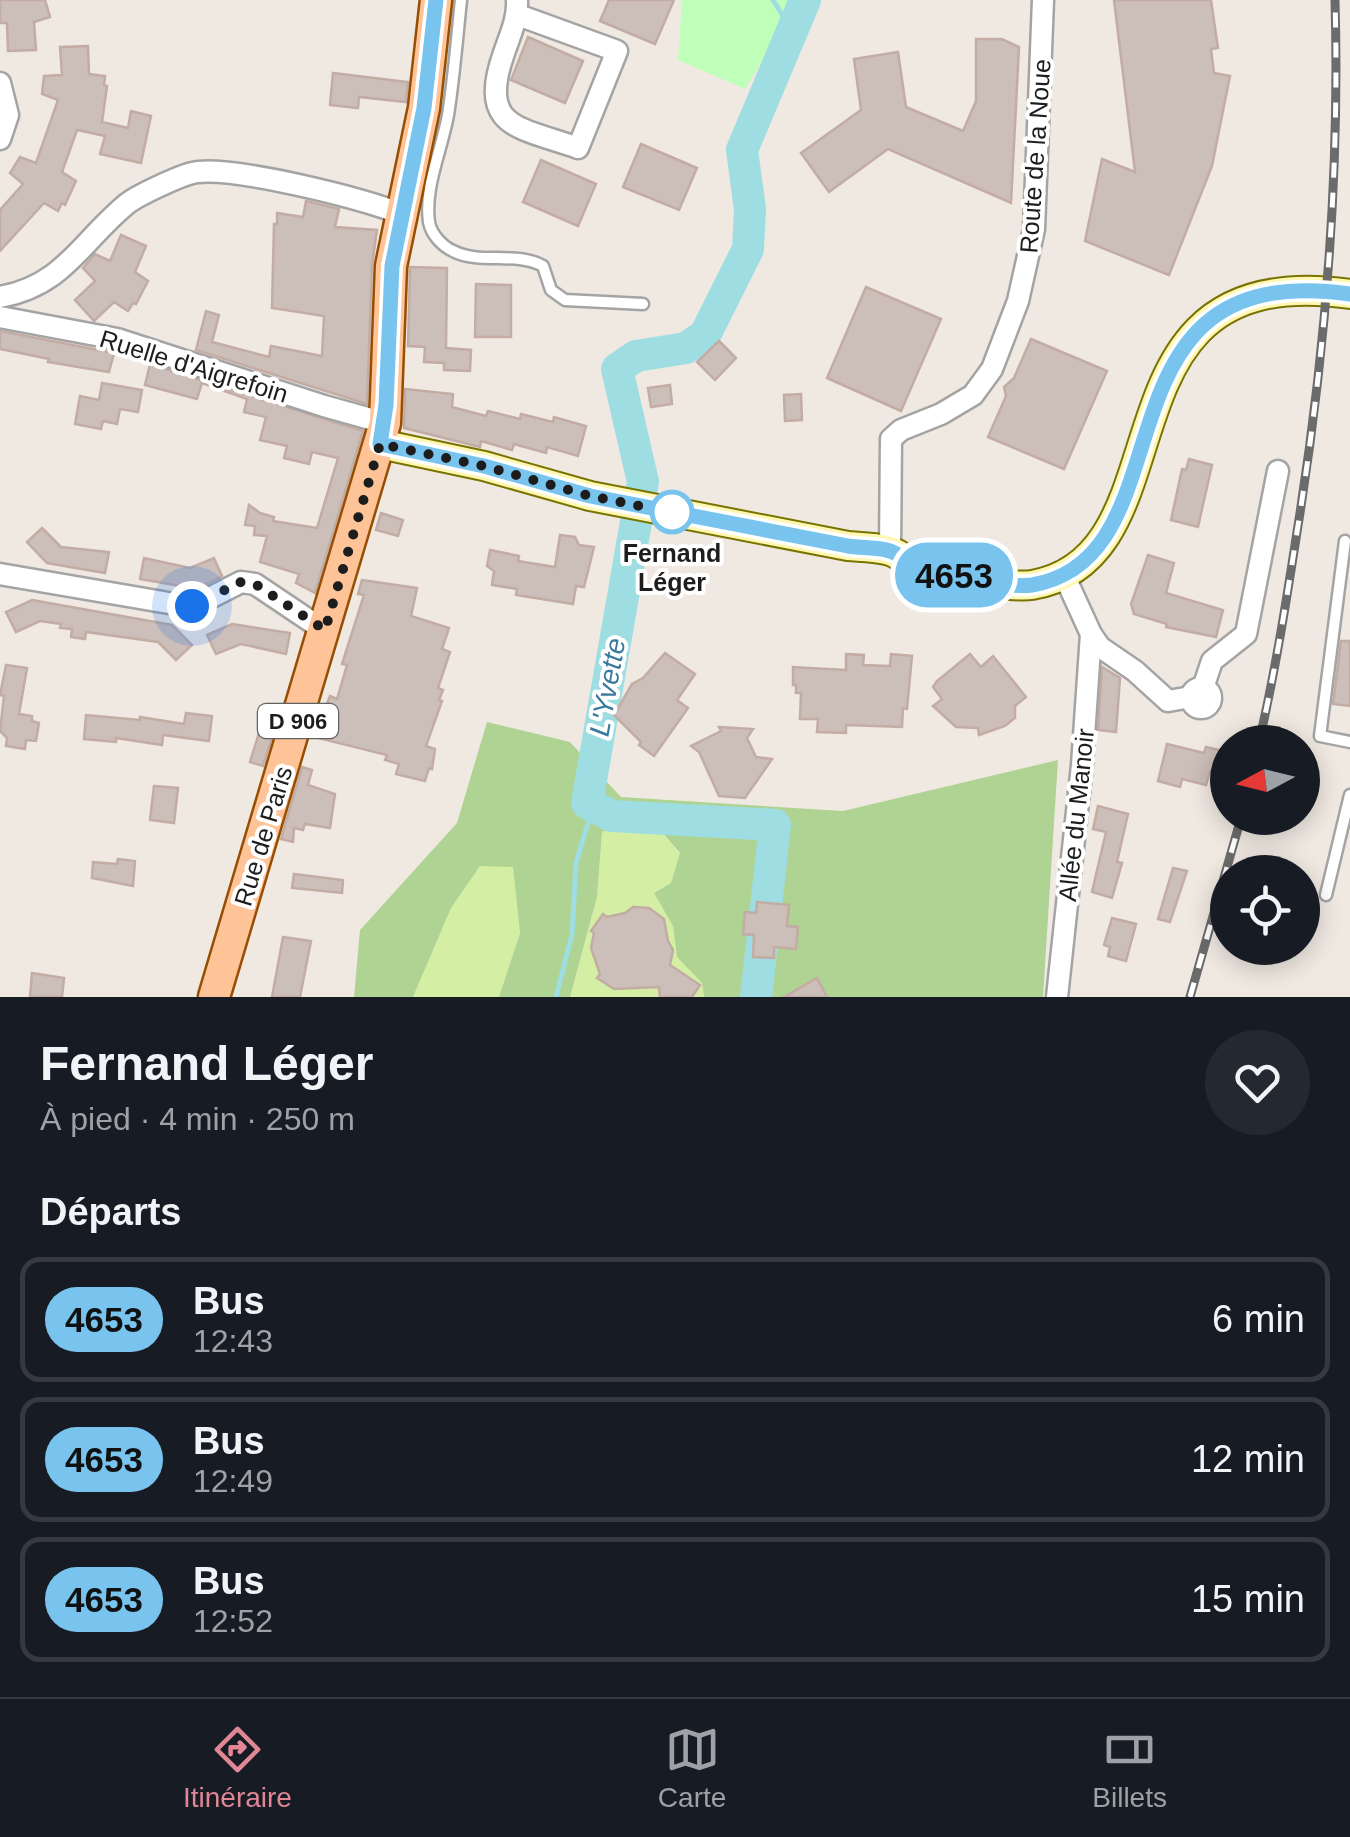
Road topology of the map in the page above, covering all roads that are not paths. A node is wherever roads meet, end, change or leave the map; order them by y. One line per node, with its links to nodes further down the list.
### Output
1 (436, 0): 7 (main road, Rue de Paris)
2 (461, 0): 10 (lane)
3 (1043, 0): 15 (street, Route de la Noue)
4 (517, 7): 4 (street)
5 (0, 83): 6 (street)
6 (0, 140)
7 (402, 214): 9 (street); 12 (main road, Rue de Paris)
8 (1350, 294): 17 (street)
9 (0, 297)
10 (644, 304)
11 (0, 317): 12 (street, Ruelle d'Aigrefoin)
12 (383, 433): 15 (street); 18 (main road, Rue de Paris / D 906)
13 (1278, 471): 19 (street)
14 (1345, 541): 20 (lane)
15 (890, 550): 17 (street)
16 (0, 574): 18 (street)
17 (1064, 575): 19 (street)
18 (325, 630): 23 (main road, Rue de Paris / D 906)
19 (1091, 634): 24 (street, Allée du Manoir)
20 (1350, 742)
21 (1350, 795): 22 (lane)
22 (1326, 895)
23 (214, 997)
24 (1057, 997)

